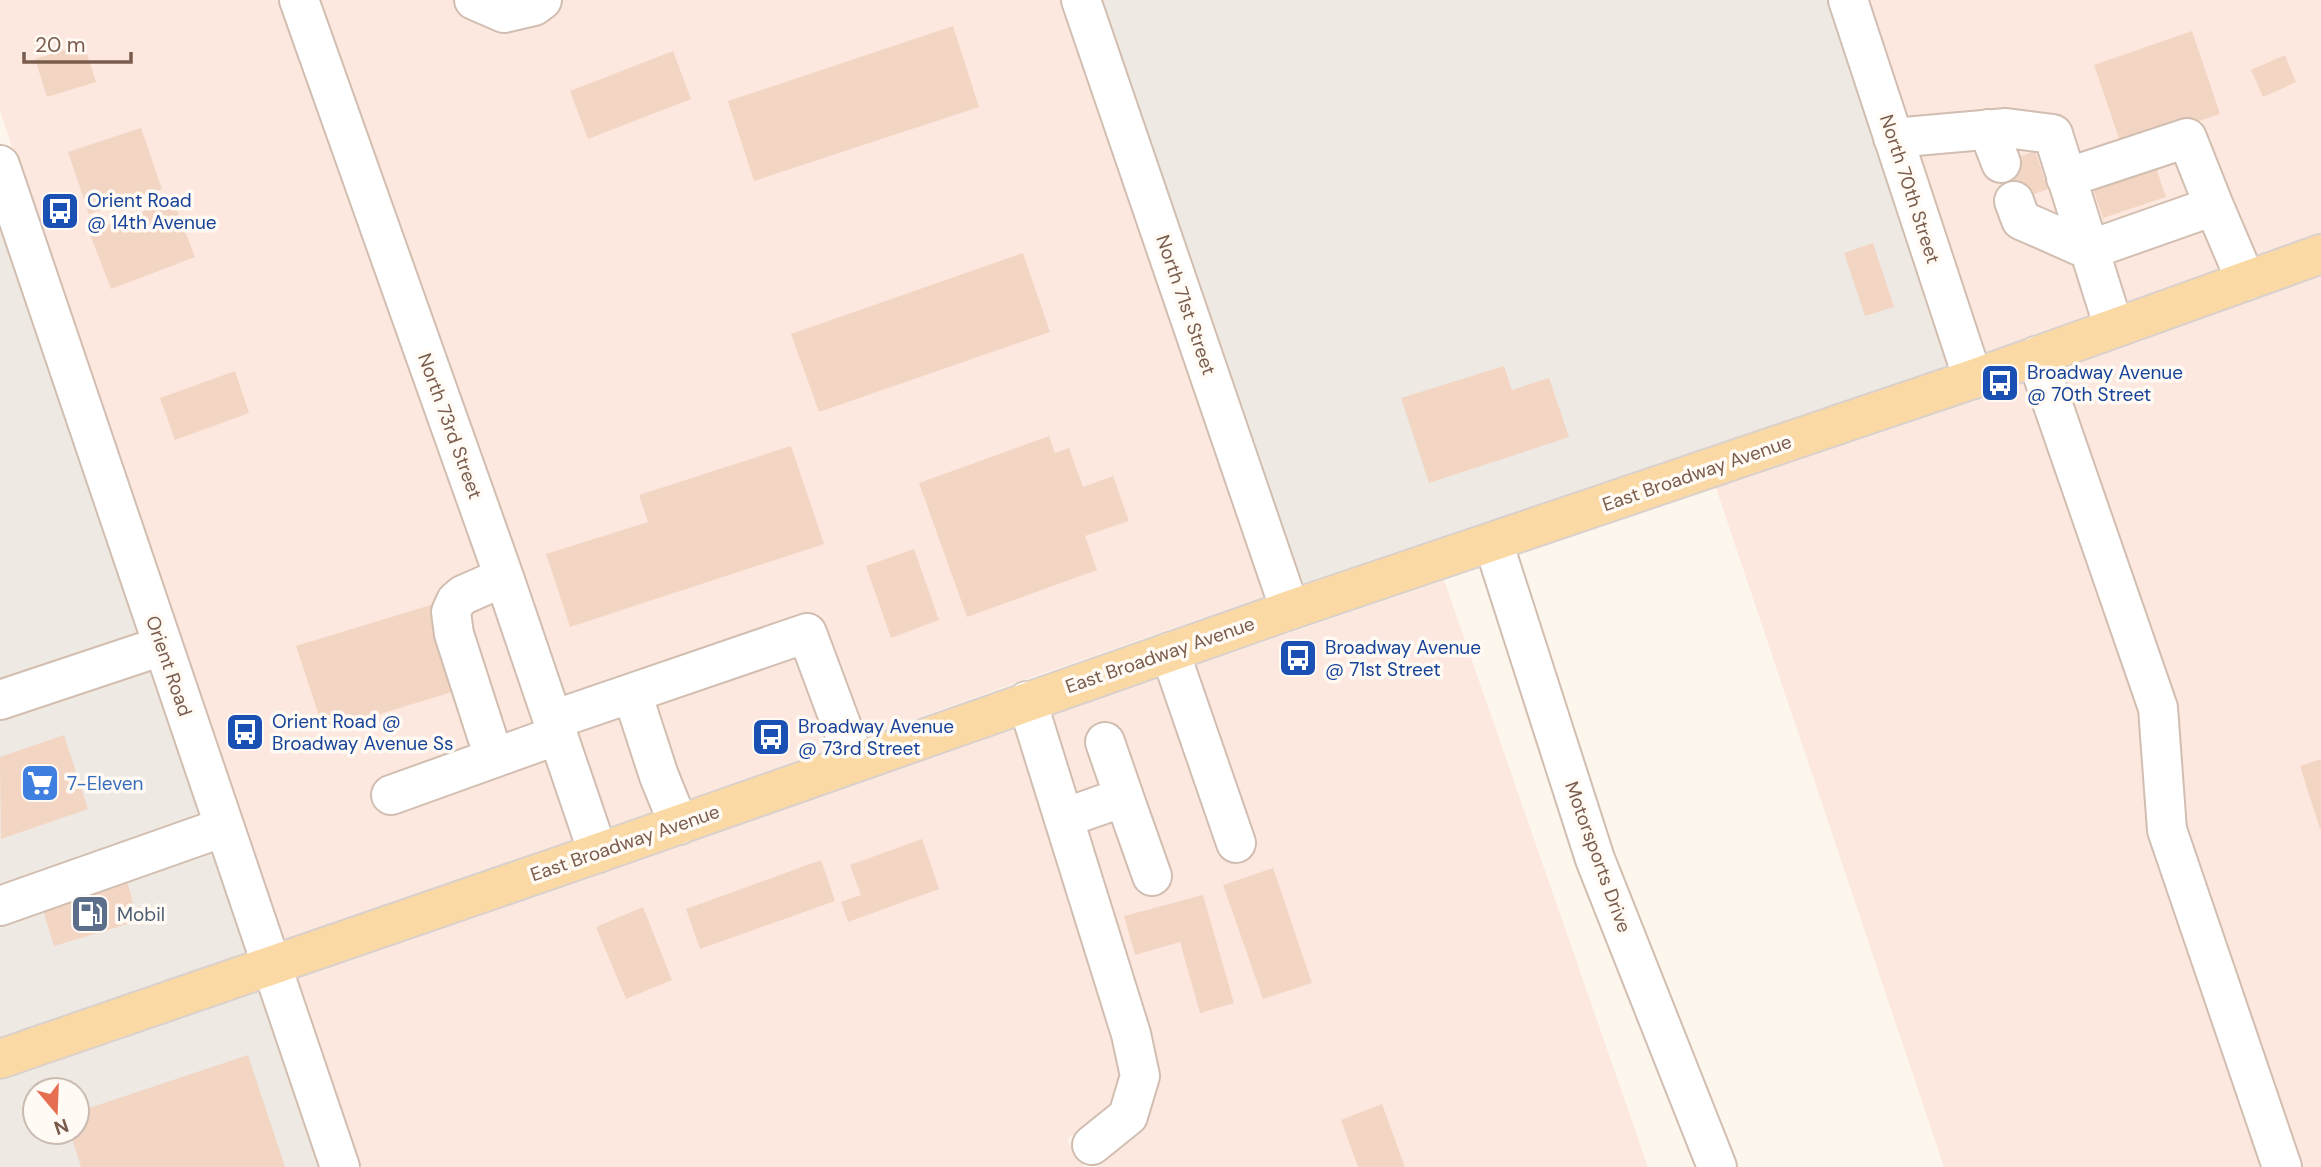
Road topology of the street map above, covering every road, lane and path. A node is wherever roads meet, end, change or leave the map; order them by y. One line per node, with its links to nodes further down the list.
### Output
1 (299, 0): 19 (street, North 73rd Street)
2 (474, 0): 3 (street)
3 (542, 0)
4 (1081, 0): 20 (street, North 71st Street)
5 (1847, 0): 6 (street, North 70th Street)
6 (1893, 138): 8 (street); 17 (street, North 70th Street)
7 (0, 165): 11 (street, Orient Road)
8 (2066, 178): 10 (street); 12 (street)
9 (2014, 201): 12 (street)
10 (2214, 206): 12 (street); 14 (street)
11 (14, 249): 21 (street, Orient Road)
12 (2089, 250): 15 (street)
13 (2321, 254): 14 (main road, East Broadway Avenue)
14 (2246, 281): 15 (main road, East Broadway Avenue)
15 (2114, 328): 16 (main road, East Broadway Avenue)
16 (2036, 356): 17 (main road, East Broadway Avenue); 44 (street)
17 (1973, 379): 18 (main road, East Broadway Avenue)
18 (1493, 542): 20 (main road, East Broadway Avenue); 43 (street, Motorsports Drive)
19 (504, 577): 26 (street, North 73rd Street); 28 (street)
20 (1290, 610): 22 (main road, East Broadway Avenue)
21 (162, 646): 24 (street); 34 (street, Orient Road)
22 (1170, 652): 25 (main road, East Broadway Avenue); 35 (street)
23 (632, 693): 26 (street); 29 (street); 33 (street)
24 (0, 700)
25 (1027, 701): 29 (main road, East Broadway Avenue); 32 (street)
26 (555, 728): 28 (street); 36 (street, North 73rd Street)
27 (1105, 742): 31 (street)
28 (494, 758): 30 (street)
29 (855, 762): 33 (main road, East Broadway Avenue)
30 (391, 795)
31 (1124, 797): 32 (street); 37 (street)
32 (1064, 818): 41 (street)
33 (679, 825): 36 (main road, East Broadway Avenue)
34 (224, 827): 38 (street); 39 (street, Orient Road)
35 (1236, 844)
36 (598, 853): 39 (main road, East Broadway Avenue)
37 (1152, 876)
38 (0, 906)
39 (271, 966): 40 (main road, East Broadway Avenue); 42 (street, Orient Road)
40 (0, 1059)
41 (1092, 1145)
42 (340, 1167)
43 (1717, 1167)
44 (2282, 1167)

